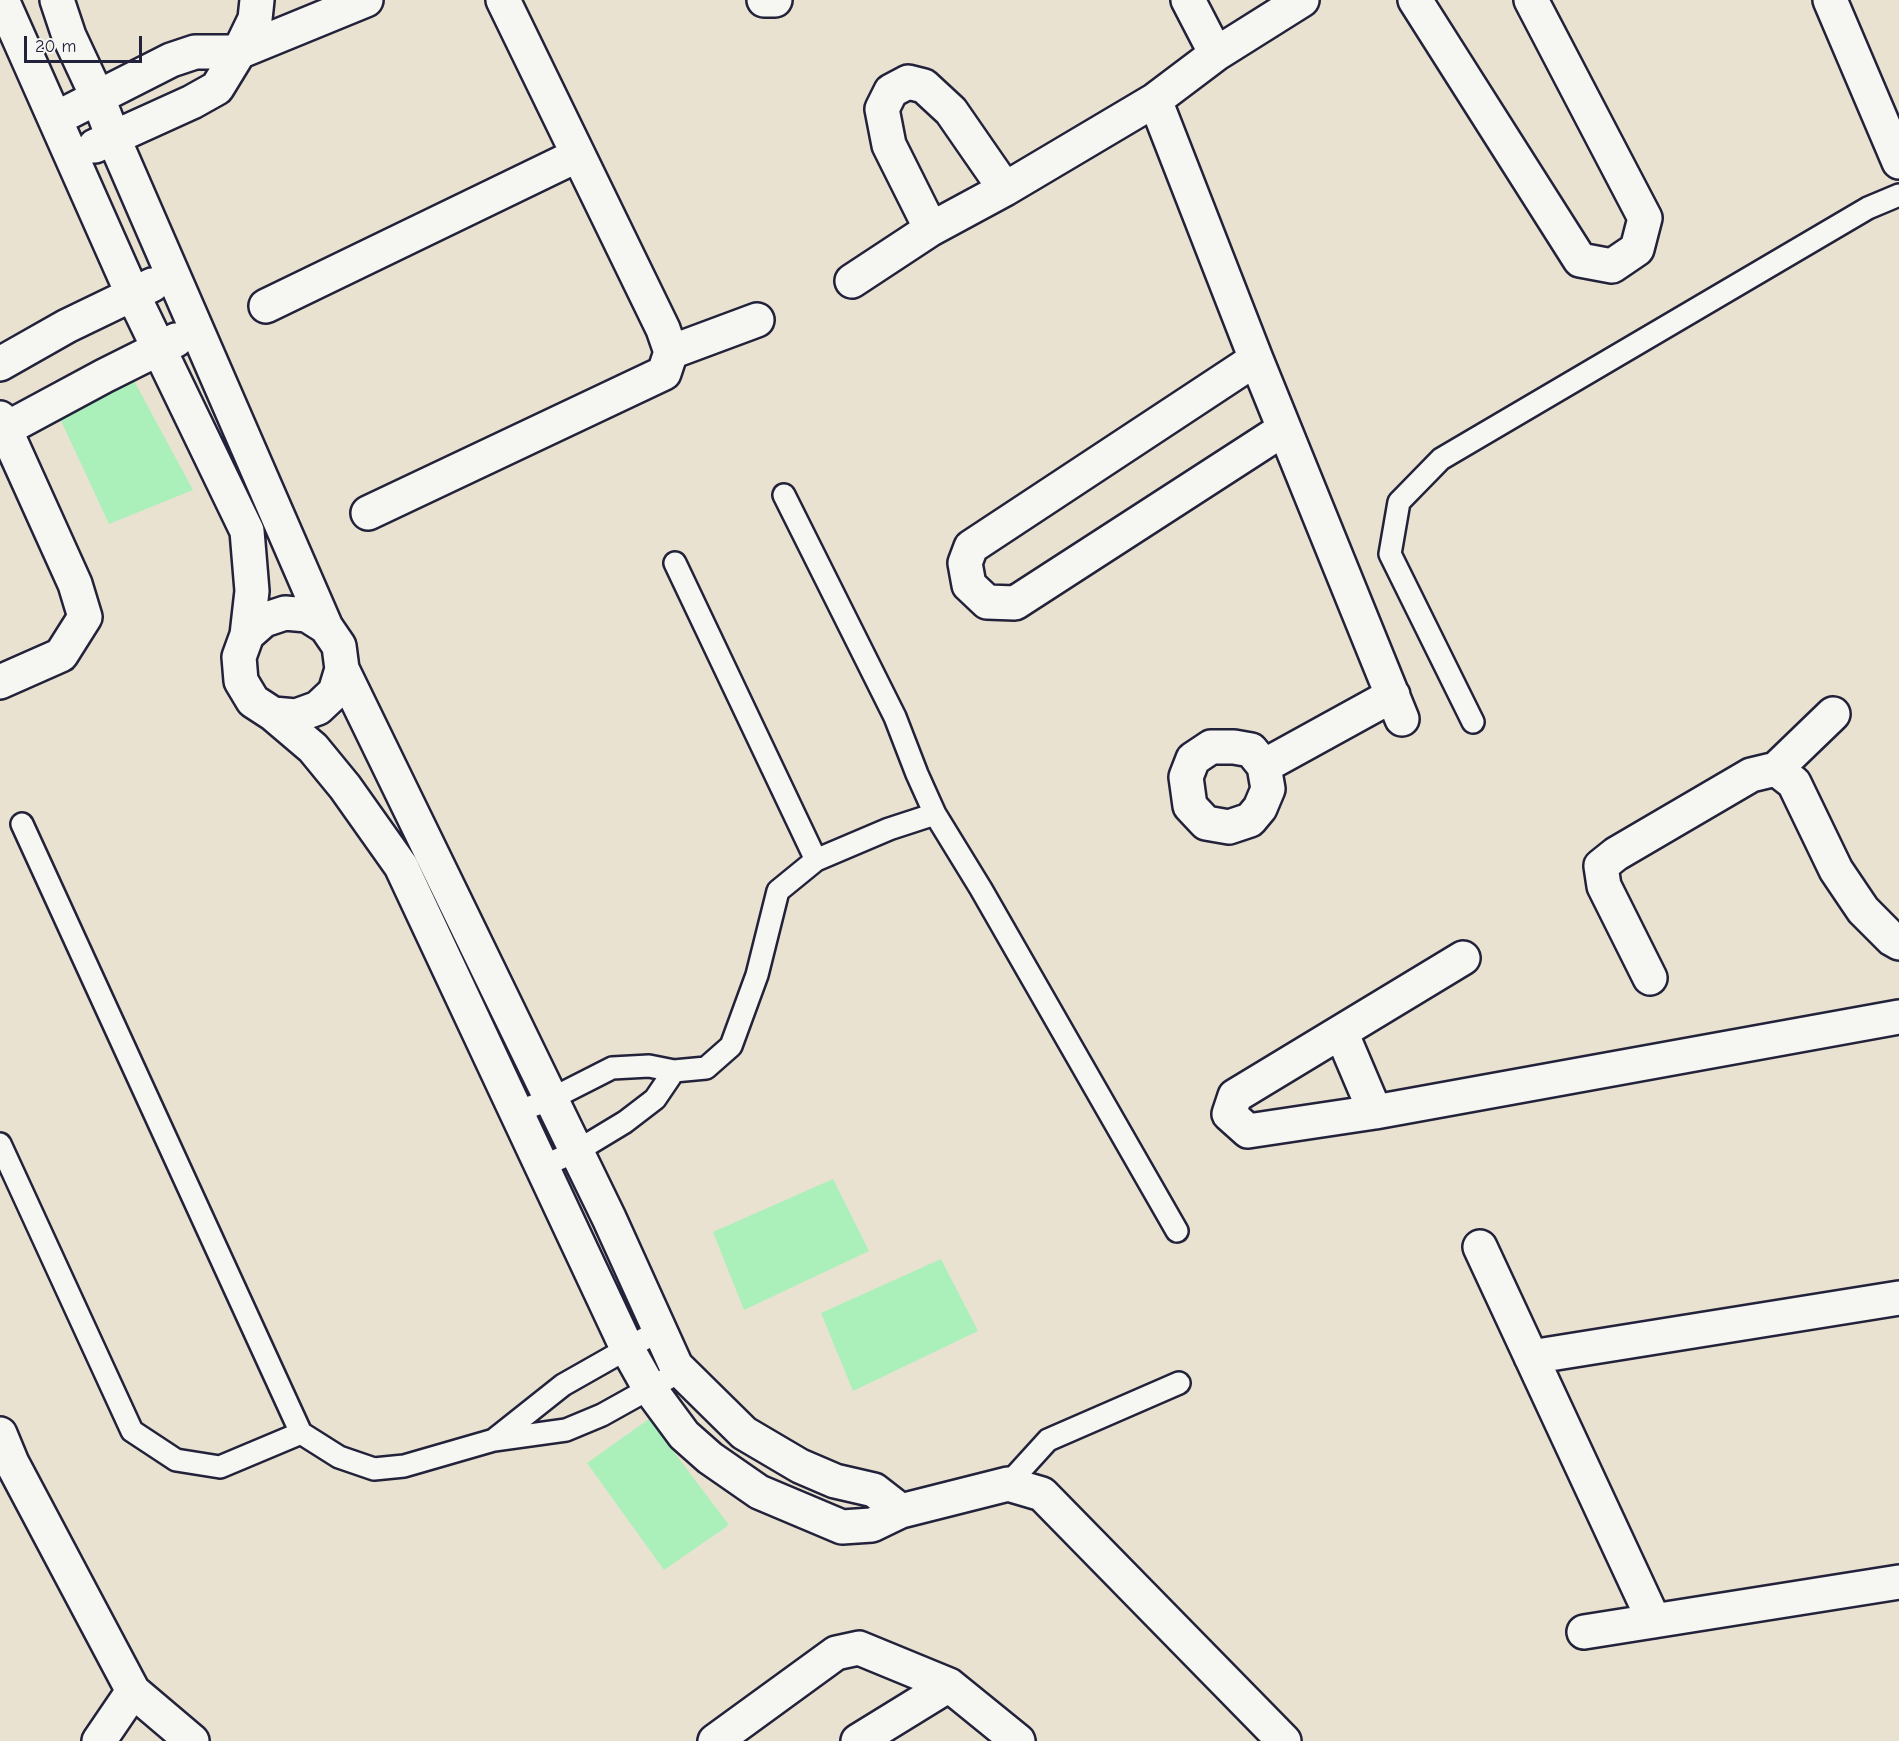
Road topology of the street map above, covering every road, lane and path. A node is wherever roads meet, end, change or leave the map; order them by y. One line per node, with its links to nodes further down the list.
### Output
1 (2, 0): 17 (street)
2 (57, 0): 15 (street)
3 (257, 0): 13 (street)
4 (366, 0): 13 (street)
5 (503, 0): 19 (street)
6 (764, 0): 7 (street)
7 (775, 0)
8 (1188, 0): 14 (street)
9 (1415, 0): 10 (street)
10 (1531, 0)
11 (1830, 0): 21 (street)
12 (1287, 4): 14 (street)
13 (239, 52): 15 (street); 18 (street)
14 (1216, 54): 16 (street)
15 (98, 98): 17 (street); 18 (street)
16 (1155, 100): 22 (street); 33 (street)
17 (55, 119): 20 (street)
18 (113, 137): 20 (street); 25 (street)
19 (578, 155): 28 (street); 32 (street)
20 (72, 158): 27 (street)
21 (1899, 162)
22 (1005, 189): 24 (street); 24 (street)
23 (1899, 195): 46 (lane)
24 (931, 229): 26 (street)
25 (172, 274): 27 (street); 30 (street)
26 (852, 281)
27 (133, 295): 31 (street); 34 (street)
28 (266, 306)
29 (757, 320): 32 (street)
30 (197, 330): 31 (street); 40 (street)
31 (158, 348): 35 (street); 41 (street)
32 (671, 352): 38 (street)
33 (1256, 359): 36 (street); 36 (street)
34 (0, 364)
35 (2, 427): 43 (street)
36 (1284, 429): 47 (street)
37 (784, 495): 49 (lane)
38 (368, 513)
39 (675, 563): 51 (lane)
40 (326, 627): 41 (street); 42 (street)
41 (247, 635): 44 (street)
42 (342, 669): 44 (street); 58 (street)
43 (0, 682)
44 (273, 714): 59 (street)
45 (1833, 714): 48 (street)
46 (1473, 722)
47 (1264, 766)
48 (1776, 769): 52 (street); 54 (street)
49 (936, 814): 51 (lane); 64 (lane)
50 (22, 824): 74 (lane)
51 (816, 860): 57 (lane)
52 (1899, 943)
53 (1463, 957): 56 (street)
54 (1650, 978)
55 (1899, 1017): 60 (street)
56 (1341, 1032): 60 (street); 60 (street)
57 (674, 1071): 58 (lane); 62 (lane)
58 (551, 1099): 59 (lane); 62 (street)
59 (517, 1112): 63 (street)
60 (1375, 1112)
61 (0, 1144): 74 (lane)
62 (577, 1151): 63 (lane); 67 (street)
63 (543, 1166): 68 (street)
64 (1177, 1232)
65 (1480, 1247): 69 (street)
66 (1899, 1298): 69 (street)
67 (660, 1330): 68 (lane); 70 (street)
68 (627, 1348): 72 (street); 77 (lane)
69 (1531, 1357): 83 (street)
70 (681, 1371): 72 (lane); 73 (street)
71 (1179, 1383): 79 (lane)
72 (650, 1389): 76 (street); 77 (lane)
73 (715, 1405): 76 (street); 78 (street)
74 (301, 1432): 77 (lane)
75 (0, 1434): 86 (street)
76 (684, 1435): 80 (street)
77 (494, 1440)
78 (800, 1466): 80 (street); 81 (street)
79 (1008, 1484): 81 (street); 92 (street)
80 (789, 1505): 81 (street)
81 (901, 1511)
82 (1899, 1582): 83 (street)
83 (1654, 1621): 84 (street)
84 (1584, 1632)
85 (949, 1685): 89 (street); 90 (street); 91 (street)
86 (133, 1691): 87 (street); 88 (street)
87 (99, 1741)
88 (192, 1741)
89 (715, 1741)
90 (858, 1741)
91 (1018, 1741)
92 (1284, 1741)

